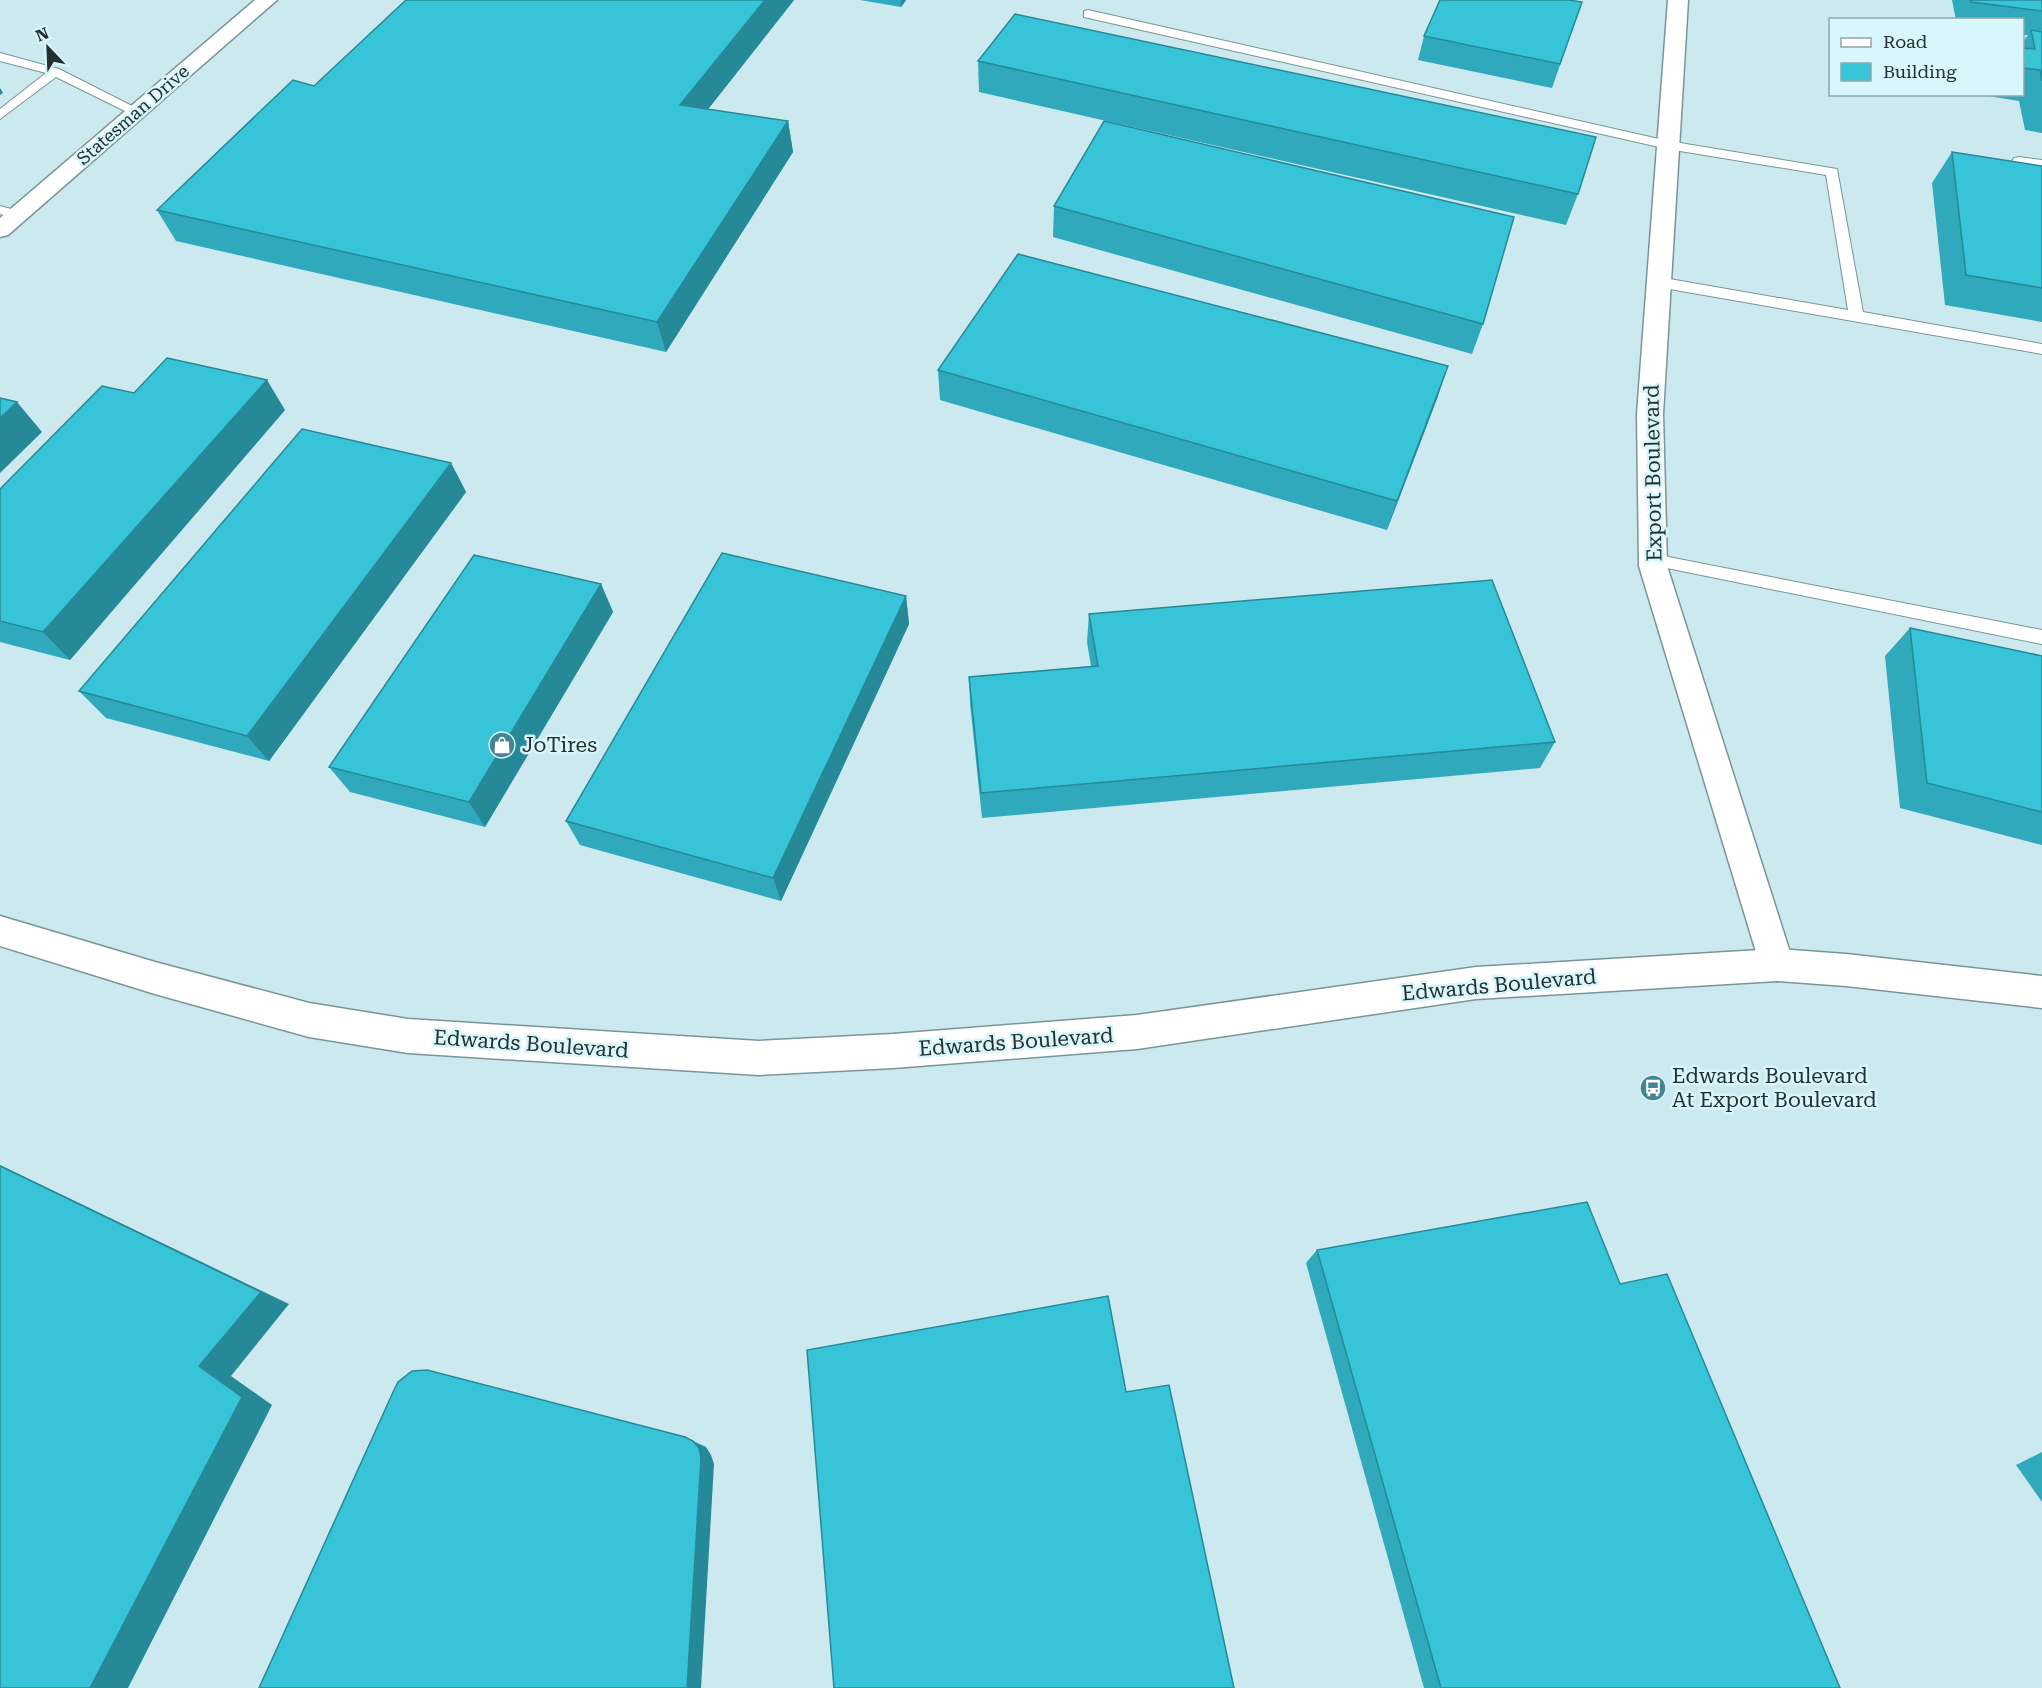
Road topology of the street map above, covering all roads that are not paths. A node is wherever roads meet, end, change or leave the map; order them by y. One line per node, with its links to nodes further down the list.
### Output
1 (267, 0): 6 (street, Statesman Drive)
2 (1678, 0): 8 (street, Export Boulevard)
3 (1088, 14): 8 (lane)
4 (0, 57): 5 (lane)
5 (55, 72): 6 (lane); 7 (lane)
6 (138, 112): 11 (street, Statesman Drive)
7 (0, 115)
8 (1668, 145): 13 (street, Export Boulevard); 14 (lane)
9 (2019, 161): 10 (lane)
10 (2042, 164)
11 (9, 212): 12 (street, Statesman Drive)
12 (0, 230)
13 (1658, 282): 14 (lane); 16 (street, Export Boulevard)
14 (1856, 316): 15 (lane)
15 (2042, 349)
16 (1653, 560): 17 (lane); 19 (street, Export Boulevard)
17 (2042, 637)
18 (0, 931): 19 (street, Edwards Boulevard)
19 (1777, 965): 20 (street, Edwards Boulevard)
20 (2042, 992)

